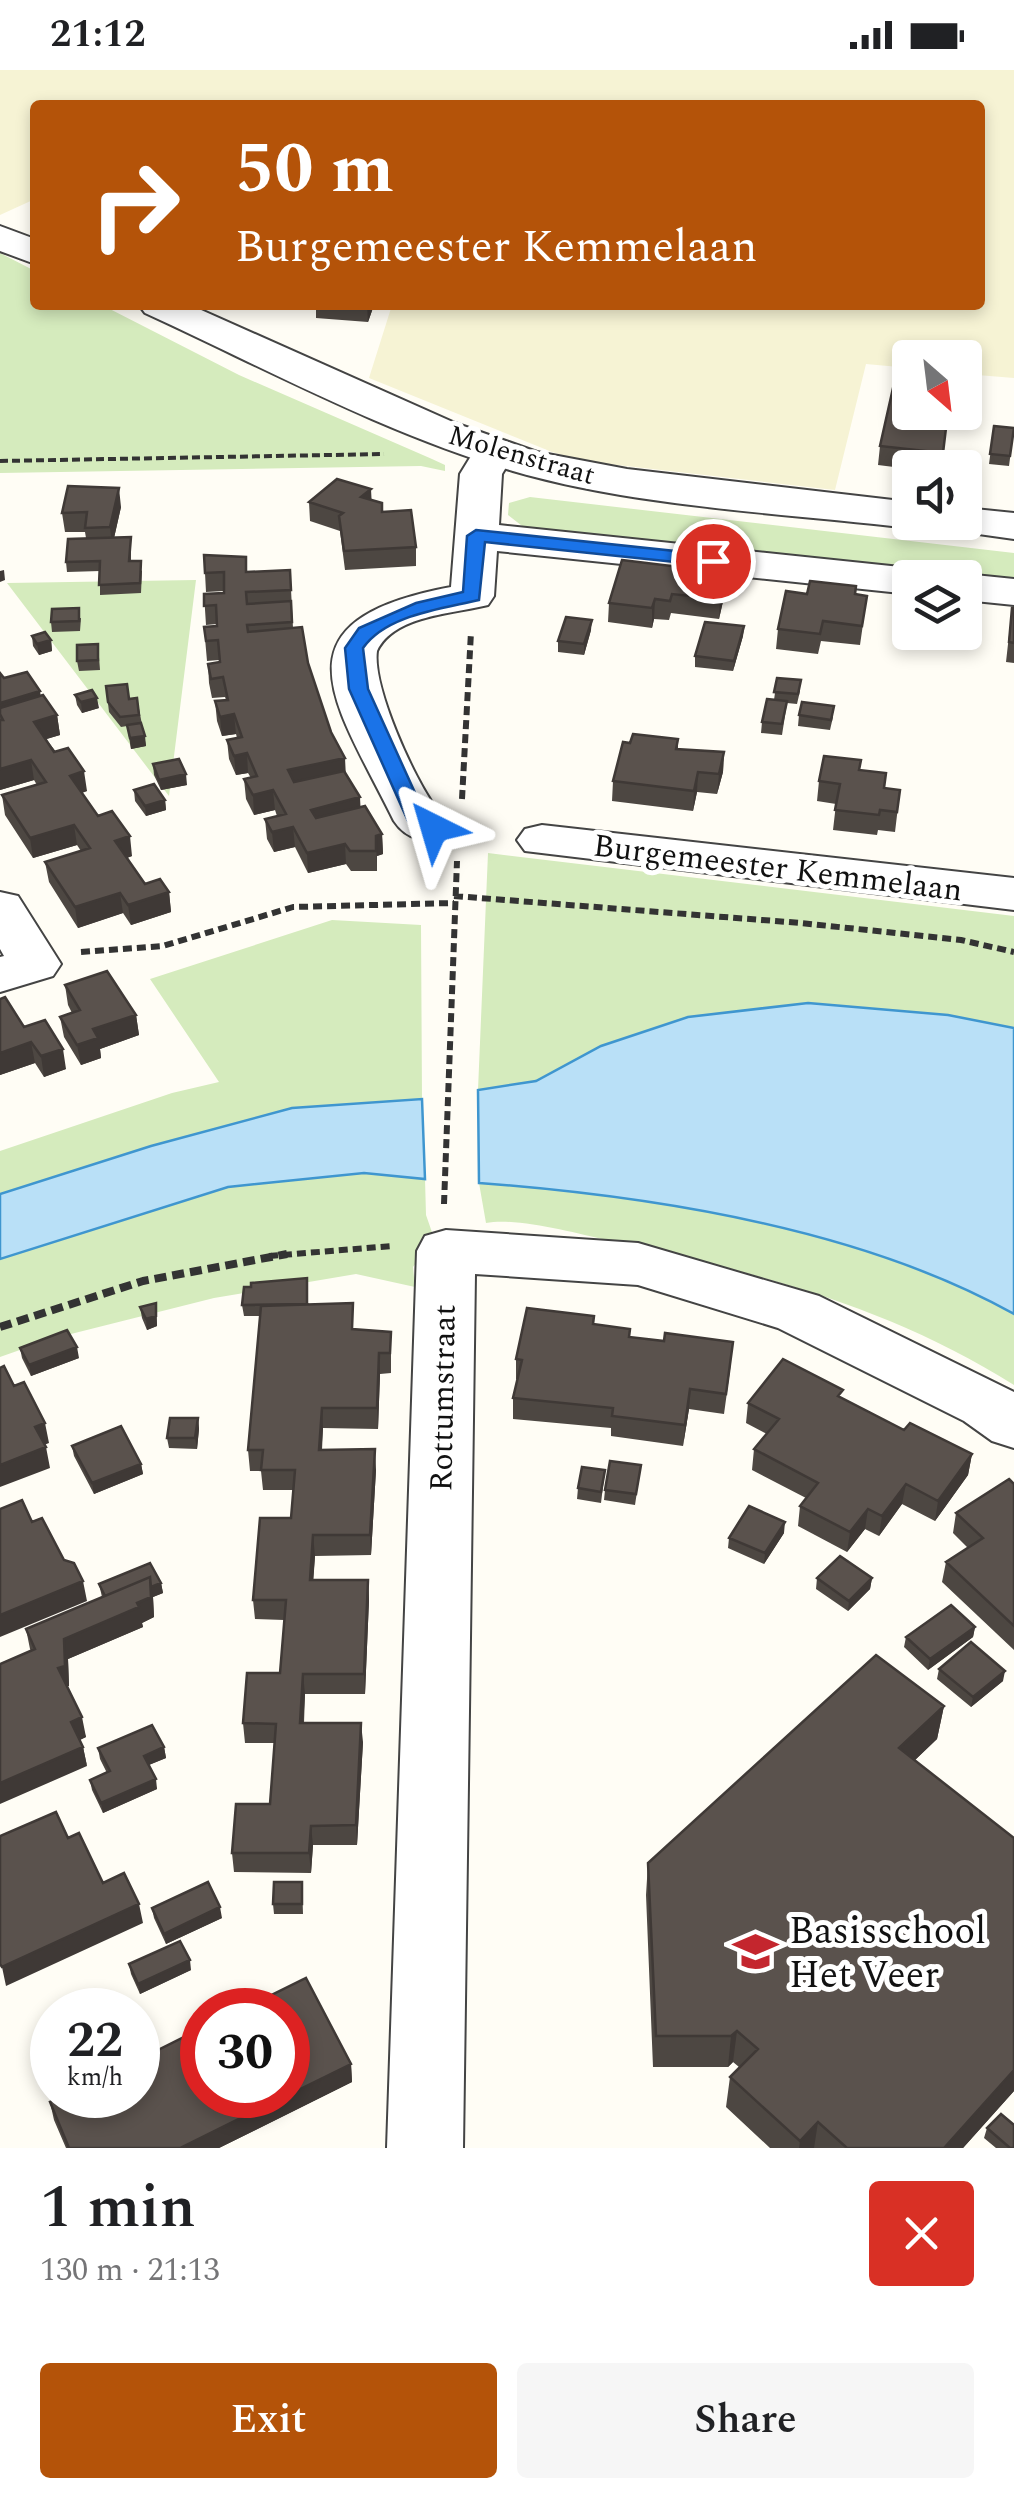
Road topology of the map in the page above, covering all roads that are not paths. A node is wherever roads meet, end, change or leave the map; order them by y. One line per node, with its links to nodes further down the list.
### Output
1 (0, 237): 2 (street)
2 (30, 251)
3 (169, 310): 4 (street, Molenstraat)
4 (494, 452): 5 (street, Molenstraat); 8 (street)
5 (892, 513)
6 (982, 523): 7 (street)
7 (1014, 526)
8 (476, 536): 9 (street); 12 (street)
9 (892, 580)
10 (982, 589): 11 (street)
11 (1014, 592)
12 (451, 828)
13 (542, 840): 14 (street, Burgemeester Kemmelaan)
14 (1014, 894)
15 (0, 908): 16 (street)
16 (17, 970)
17 (1014, 1424): 18 (street, Rottumstraat)
18 (425, 2148)

